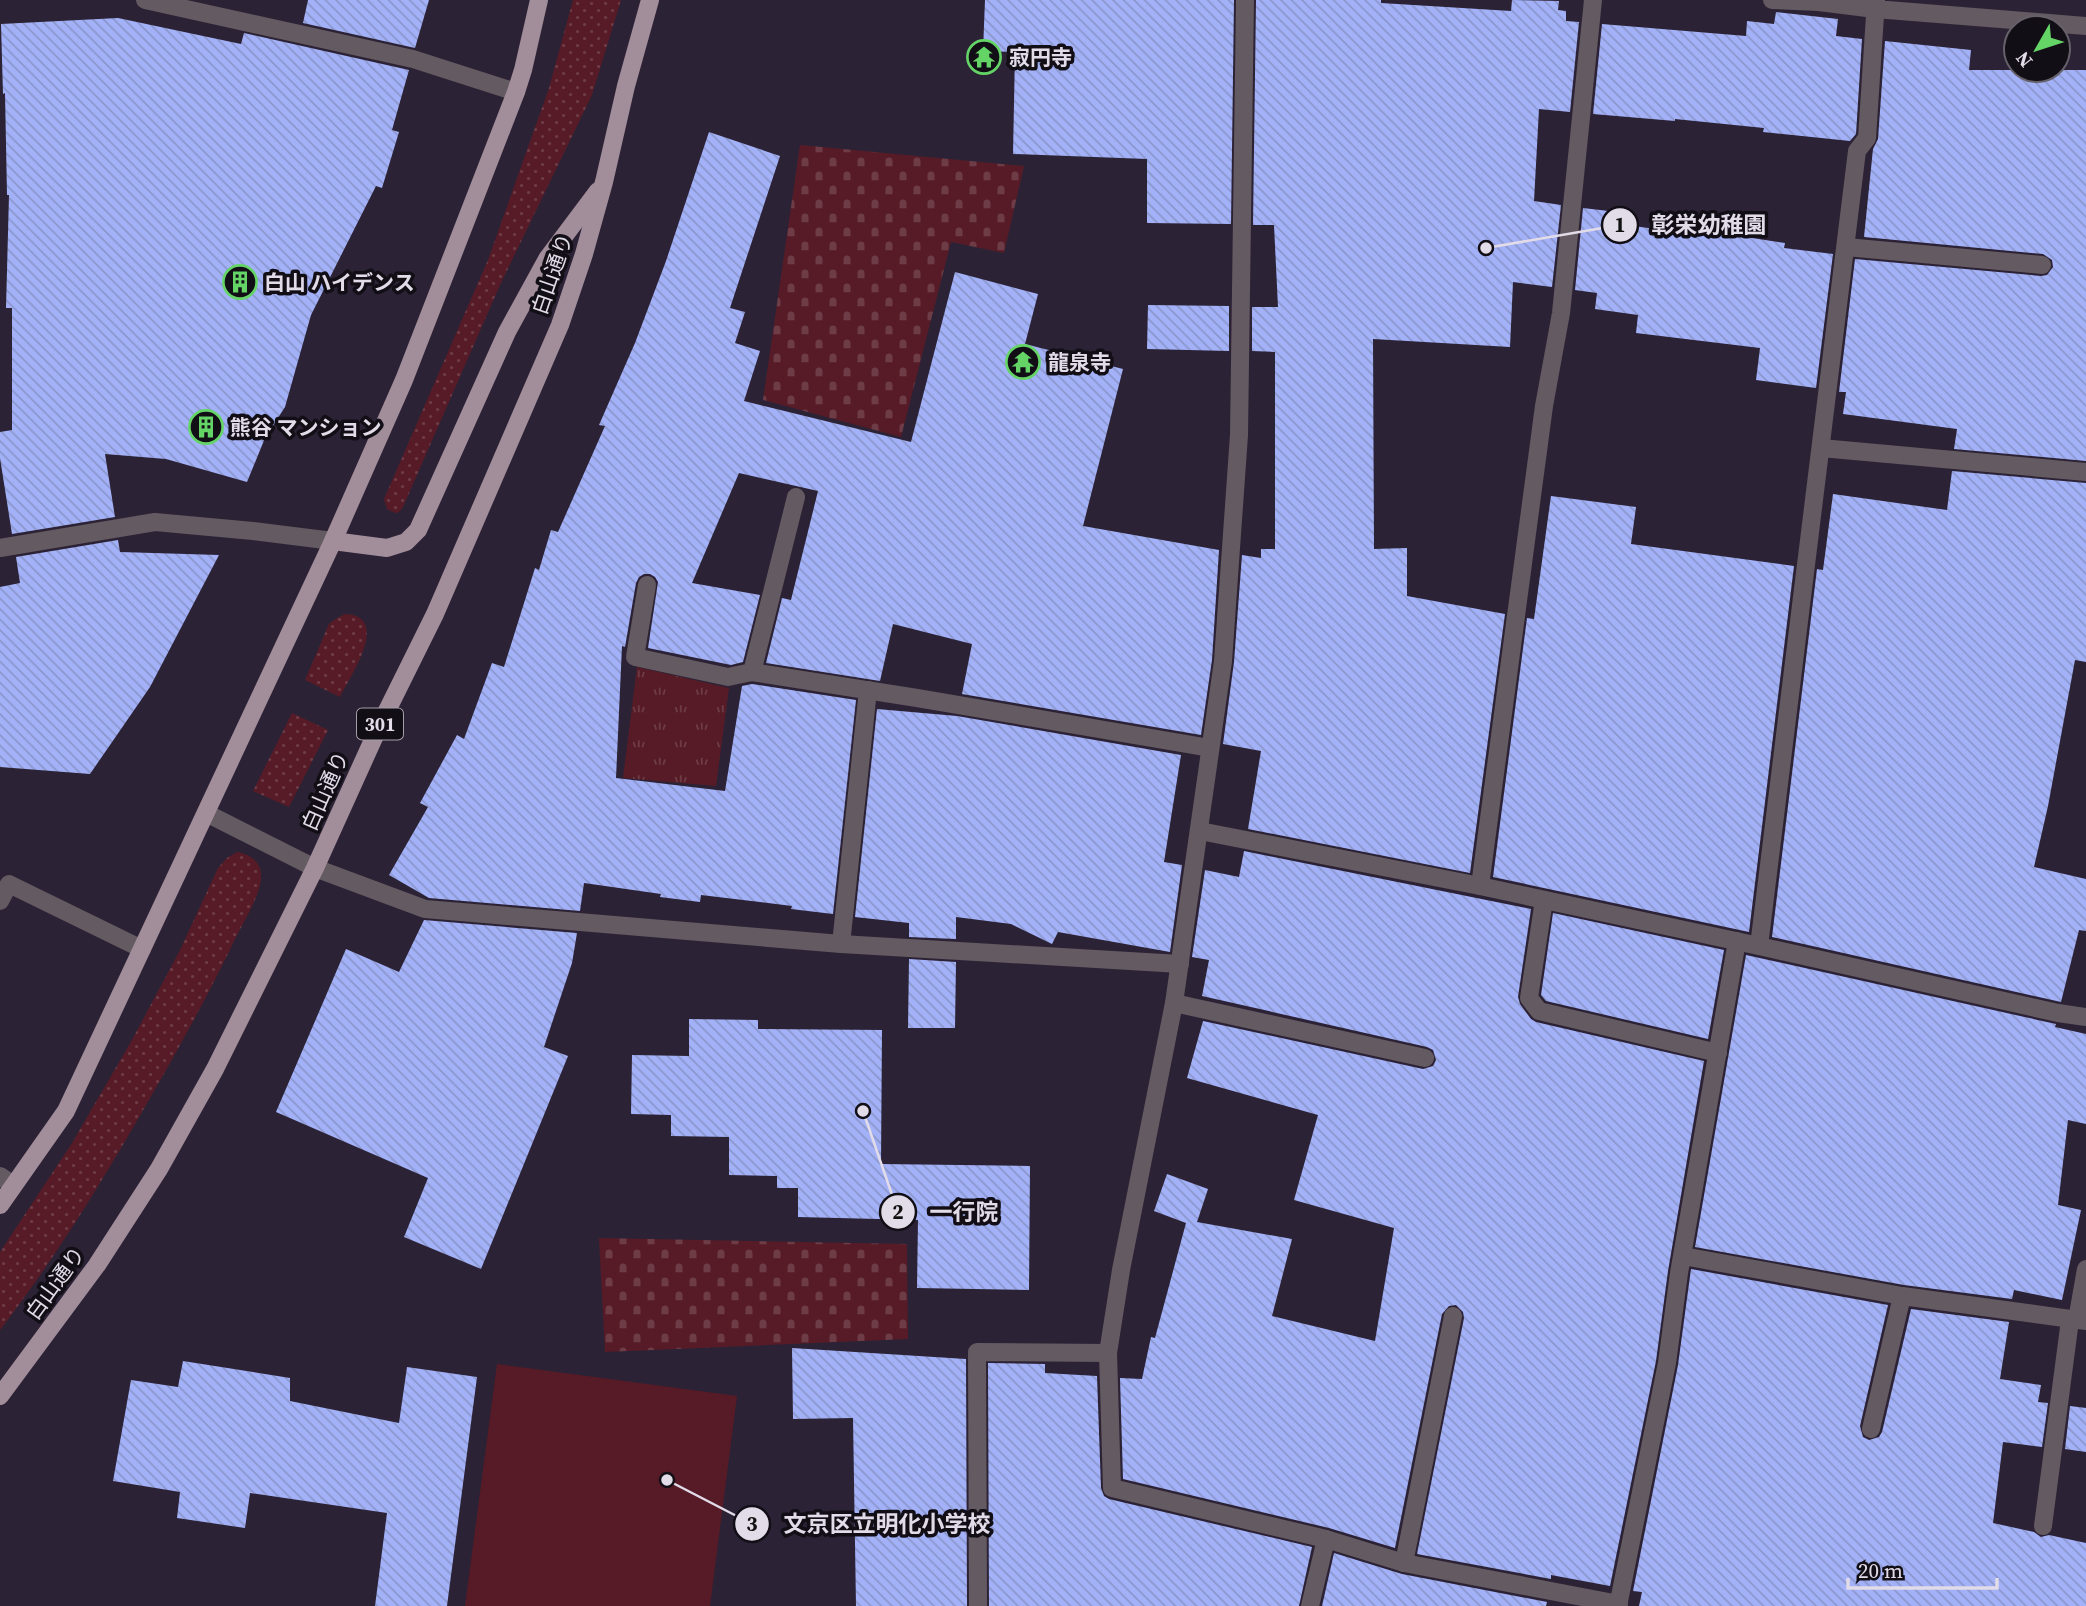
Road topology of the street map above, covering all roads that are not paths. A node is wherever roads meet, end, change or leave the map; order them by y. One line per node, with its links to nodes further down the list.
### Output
1 (145, 0): 9 (street)
2 (538, 0): 9 (main road)
3 (650, 0): 10 (main road, 白山通り / 301)
4 (1245, 0): 21 (street)
5 (1593, 0): 25 (street)
6 (1772, 0): 7 (street)
7 (1876, 4): 8 (street); 11 (street)
8 (2086, 26)
9 (516, 92): 16 (main road)
10 (604, 182): 16 (main road); 24 (main road, 白山通り / 301)
11 (1846, 247): 12 (street); 13 (street)
12 (2042, 265)
13 (1821, 448): 14 (street); 30 (street)
14 (2086, 472)
15 (796, 497): 19 (street)
16 (333, 541): 17 (street); 22 (main road)
17 (0, 548)
18 (647, 585): 19 (street)
19 (752, 672): 20 (street)
20 (868, 690): 21 (street); 29 (street)
21 (1210, 748): 23 (street)
22 (206, 813): 24 (street); 31 (main road)
23 (1200, 831): 25 (street); 32 (street)
24 (314, 868): 29 (street); 45 (main road, 白山通り / 301)
25 (1480, 886): 26 (street)
26 (1544, 900): 28 (street); 35 (street)
27 (0, 901): 31 (street)
28 (1737, 941): 30 (street); 35 (street)
29 (841, 944): 32 (street)
30 (1759, 946): 34 (street)
31 (142, 949): 37 (main road)
32 (1180, 964): 33 (street)
33 (1174, 1003): 36 (street); 44 (street)
34 (2086, 1017)
35 (1718, 1054): 39 (street)
36 (1425, 1058)
37 (7, 1180): 38 (main road)
38 (0, 1205)
39 (1683, 1256): 41 (street); 50 (street)
40 (2086, 1269): 43 (street)
41 (1902, 1296): 43 (street); 46 (street)
42 (1453, 1315): 49 (street)
43 (2078, 1320): 47 (street)
44 (1108, 1353): 48 (street); 51 (street)
45 (0, 1396)
46 (1871, 1429)
47 (2043, 1526)
48 (1326, 1539): 49 (street); 52 (street)
49 (1404, 1563): 50 (street)
50 (1618, 1605)
51 (978, 1606)
52 (1311, 1606)

